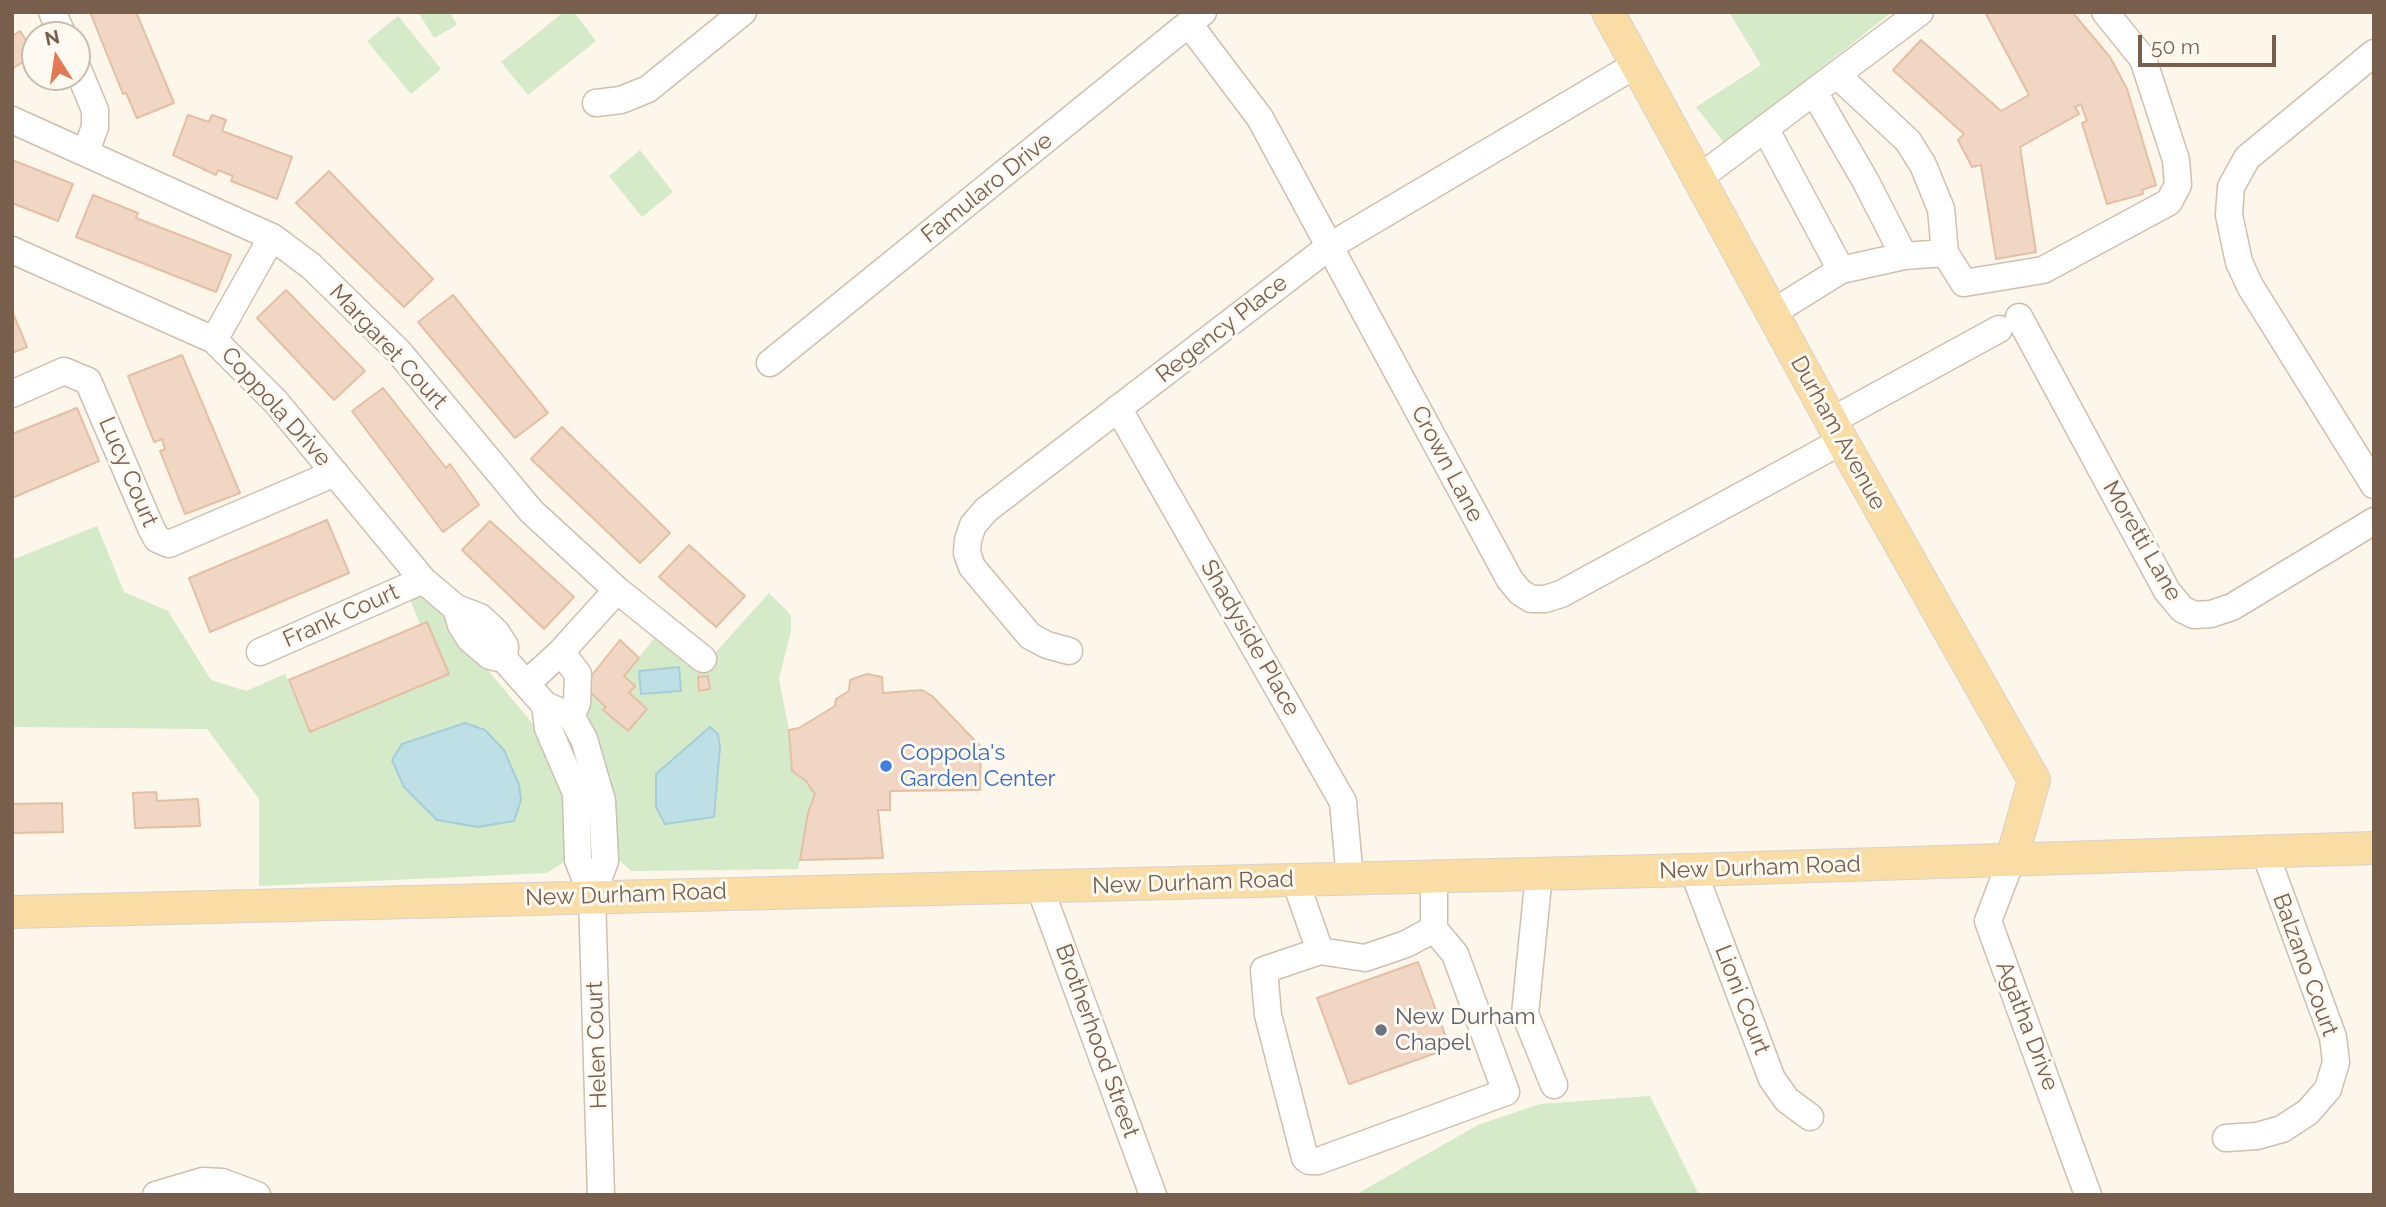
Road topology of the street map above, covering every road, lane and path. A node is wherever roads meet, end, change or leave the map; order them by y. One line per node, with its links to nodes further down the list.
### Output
1 (743, 12): 11 (street)
2 (1608, 12): 7 (main road, Durham Avenue)
3 (1920, 12): 8 (street)
4 (2105, 12): 19 (street)
5 (1196, 18): 17 (street, Crown Lane); 24 (street, Famularo Drive)
6 (2374, 53): 29 (street)
7 (1637, 64): 15 (main road, Durham Avenue); 17 (street, Regency Place)
8 (1837, 75): 10 (street); 19 (street)
9 (87, 91): 14 (street)
10 (1814, 92): 13 (street); 20 (street)
11 (596, 103)
12 (12, 120): 14 (street, Margaret Court)
13 (1765, 128): 15 (street); 21 (street)
14 (86, 151): 16 (street, Margaret Court)
15 (1699, 178): 22 (main road, Durham Avenue)
16 (272, 237): 23 (street); 32 (street, Margaret Court)
17 (1330, 246): 26 (street, Regency Place); 27 (street, Crown Lane)
18 (12, 250): 23 (street, Coppola Drive)
19 (1945, 253): 20 (street)
20 (1904, 256): 21 (street)
21 (1841, 270): 22 (street)
22 (1772, 313): 27 (main road, Durham Avenue)
23 (214, 340): 28 (street, Coppola Drive)
24 (770, 363)
25 (12, 394): 28 (street, Lucy Court)
26 (1118, 408): 33 (street, Regency Place); 46 (street, Shadyside Place)
27 (1836, 431): 30 (street, Moretti Lane); 42 (main road, Durham Avenue)
28 (335, 473): 31 (street, Coppola Drive)
29 (2374, 485)
30 (2374, 521)
31 (423, 580): 34 (street, Frank Court); 37 (street, Coppola Drive)
32 (617, 590): 35 (street); 36 (street, Margaret Court)
33 (1069, 651)
34 (260, 652)
35 (561, 652): 37 (street); 39 (street)
36 (703, 659)
37 (527, 683): 38 (street, Coppola Drive)
38 (545, 705): 39 (street, Coppola Drive); 49 (street, Coppola Drive)
39 (571, 716): 49 (street)
40 (2374, 848): 41 (main road, New Durham Road)
41 (2264, 850): 42 (main road, New Durham Road); 57 (street, Balzano Court)
42 (2011, 858): 43 (main road, New Durham Road); 62 (street, Agatha Drive)
43 (1693, 870): 45 (main road, New Durham Road); 56 (street, Lioni Court)
44 (1434, 874): 45 (main road, New Durham Road); 46 (main road, New Durham Road); 51 (street)
45 (1539, 874): 53 (street)
46 (1350, 878): 47 (main road, New Durham Road)
47 (1295, 880): 48 (main road, New Durham Road); 52 (street)
48 (1040, 888): 49 (main road, New Durham Road); 61 (street, Brotherhood Street)
49 (593, 896): 50 (main road, New Durham Road); 60 (street, Helen Court)
50 (12, 912)
51 (1434, 929): 52 (street); 54 (street)
52 (1320, 951): 54 (street)
53 (1528, 1020): 54 (street); 55 (street)
54 (1485, 1035)
55 (1554, 1085)
56 (1810, 1117)
57 (2226, 1138)
58 (156, 1195): 59 (street)
59 (257, 1195)
60 (601, 1195)
61 (1153, 1195)
62 (2088, 1195)

